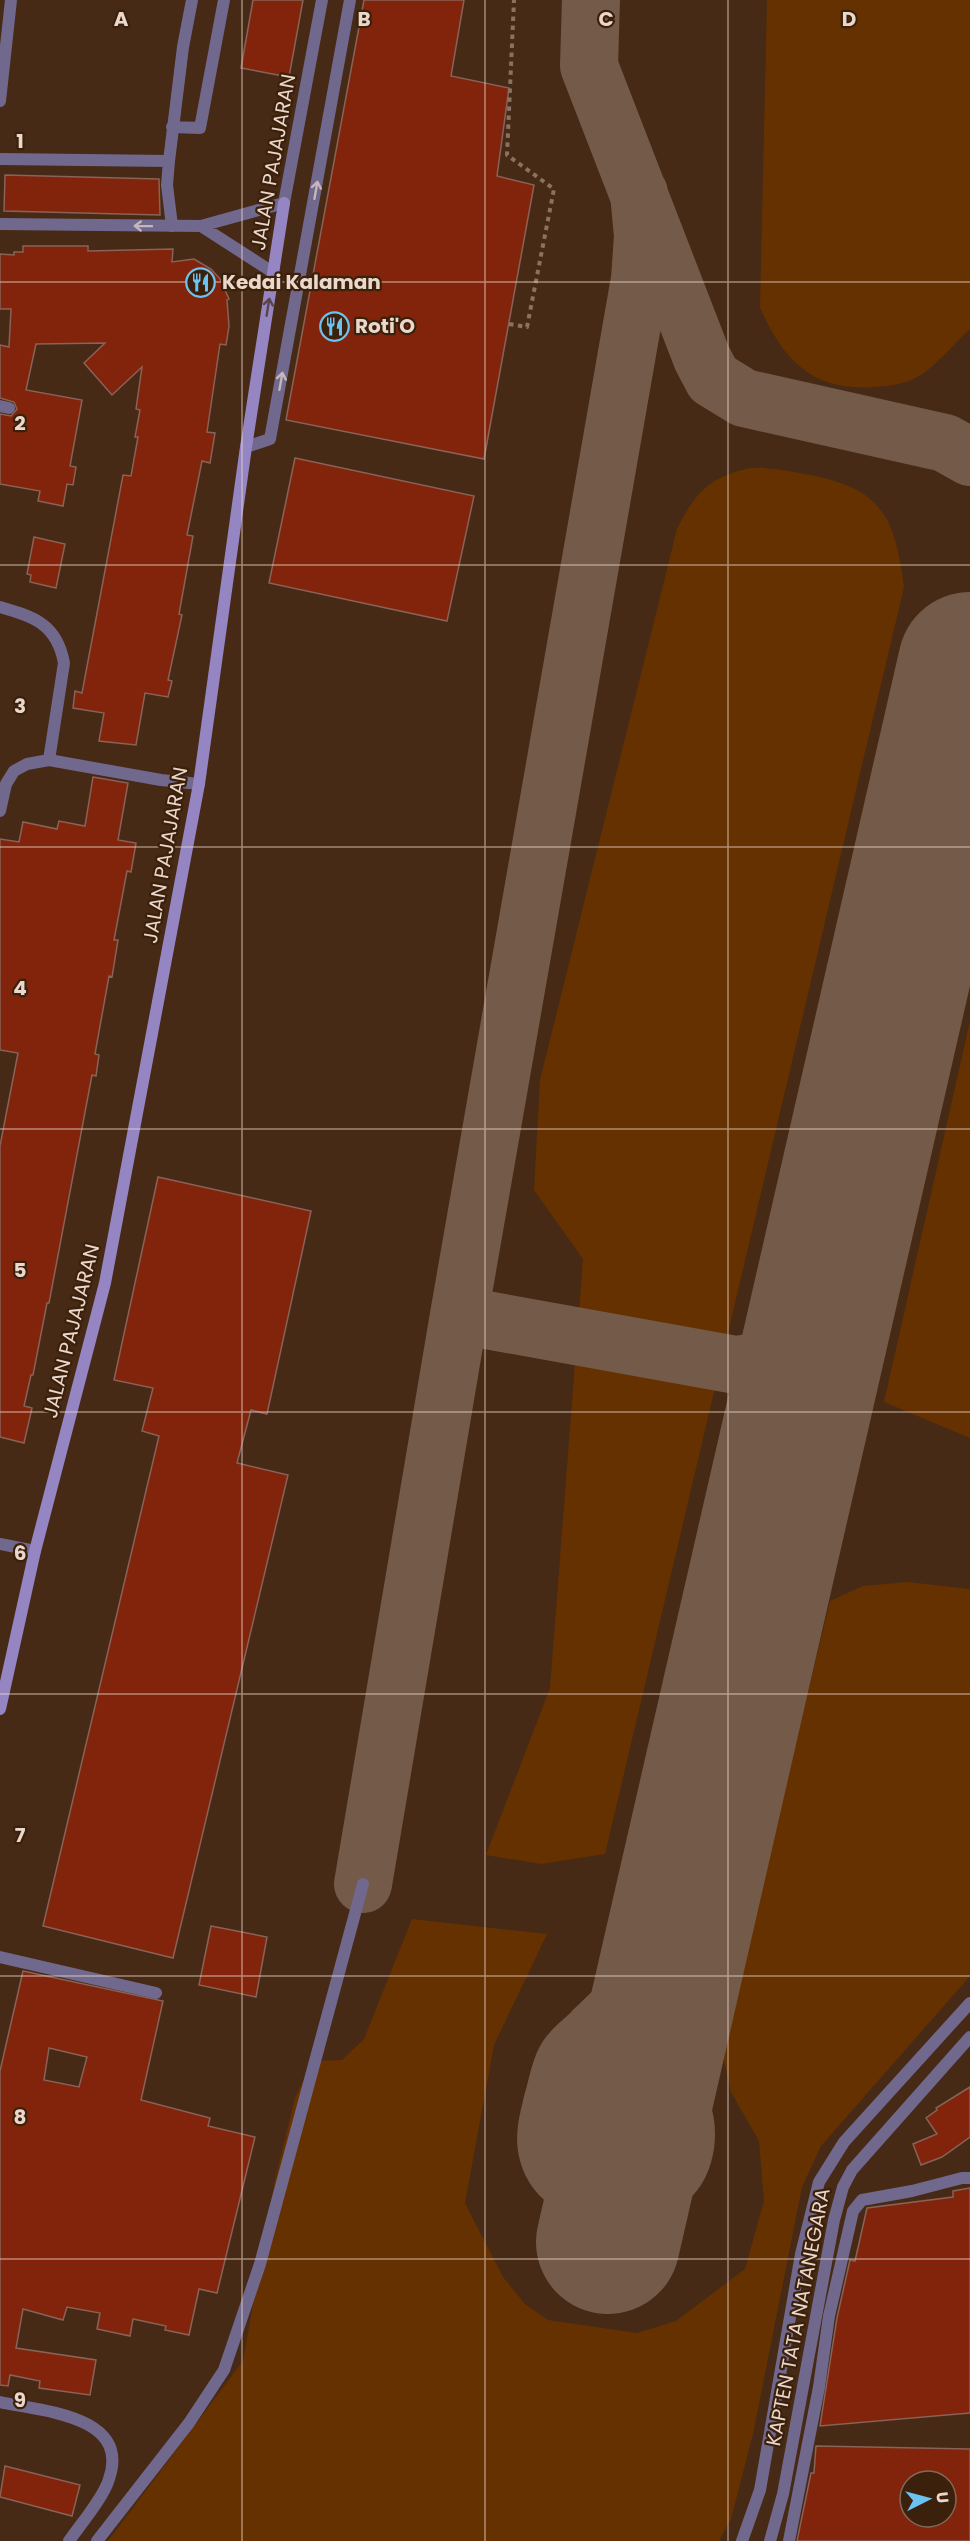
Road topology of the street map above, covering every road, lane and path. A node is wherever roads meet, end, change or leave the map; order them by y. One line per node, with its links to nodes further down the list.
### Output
1 (11, 0): 7 (street)
2 (192, 0): 8 (street)
3 (224, 0): 8 (street)
4 (322, 0): 11 (street, JALAN PAJAJARAN)
5 (350, 0): 17 (street, one-way to 5)
6 (514, 0): 16 (path)
7 (0, 101)
8 (172, 127): 10 (street)
9 (0, 159): 10 (street)
10 (169, 161): 13 (street)
11 (284, 203): 14 (street); 15 (main road, JALAN PAJAJARAN)
12 (0, 224): 13 (street, one-way to 12)
13 (172, 226): 14 (street)
14 (201, 226): 15 (street)
15 (274, 273): 17 (main road, JALAN PAJAJARAN, one-way to 15)
16 (509, 324)
17 (246, 447): 20 (main road, JALAN PAJAJARAN)
18 (0, 607): 19 (street)
19 (49, 760): 20 (street); 21 (street)
20 (199, 784): 23 (main road, JALAN PAJAJARAN)
21 (0, 810)
22 (0, 1544): 23 (street)
23 (35, 1551): 24 (main road, JALAN PAJAJARAN)
24 (0, 1709)
25 (363, 1884): 33 (street)
26 (0, 1957): 27 (street)
27 (156, 1993)
28 (970, 2003): 34 (street)
29 (970, 2037): 35 (street, KAPTEN TATA NATANEGARA)
30 (970, 2178): 36 (street)
31 (0, 2402): 32 (street)
32 (69, 2541)
33 (97, 2541)
34 (742, 2541)
35 (770, 2541)
36 (789, 2541)

